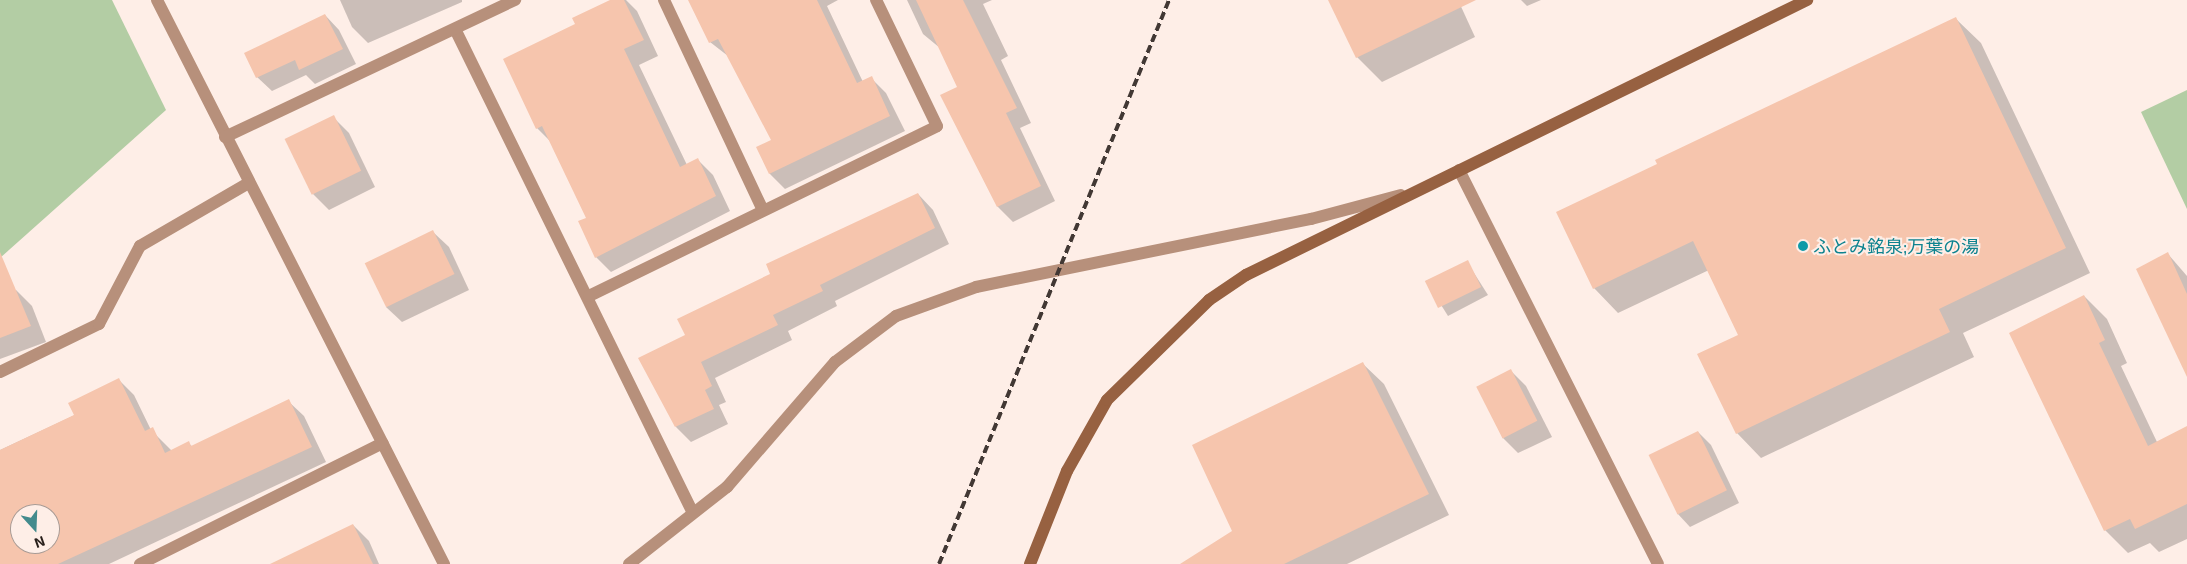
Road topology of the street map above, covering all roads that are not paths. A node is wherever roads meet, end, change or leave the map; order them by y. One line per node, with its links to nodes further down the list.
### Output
1 (157, 0): 7 (street)
2 (515, 0): 6 (street)
3 (664, 0): 11 (street)
4 (876, 0): 11 (street)
5 (1806, 0): 8 (street)
6 (455, 28): 7 (street); 12 (street)
7 (225, 137): 9 (street)
8 (1459, 170): 10 (street); 20 (street)
9 (247, 184): 13 (street); 14 (street)
10 (1420, 190): 15 (street); 19 (street)
11 (763, 210): 12 (street)
12 (589, 296): 15 (street)
13 (0, 372)
14 (383, 443): 16 (street); 17 (street)
15 (693, 513): 18 (street)
16 (140, 564)
17 (444, 564)
18 (629, 564)
19 (1030, 564)
20 (1658, 564)

